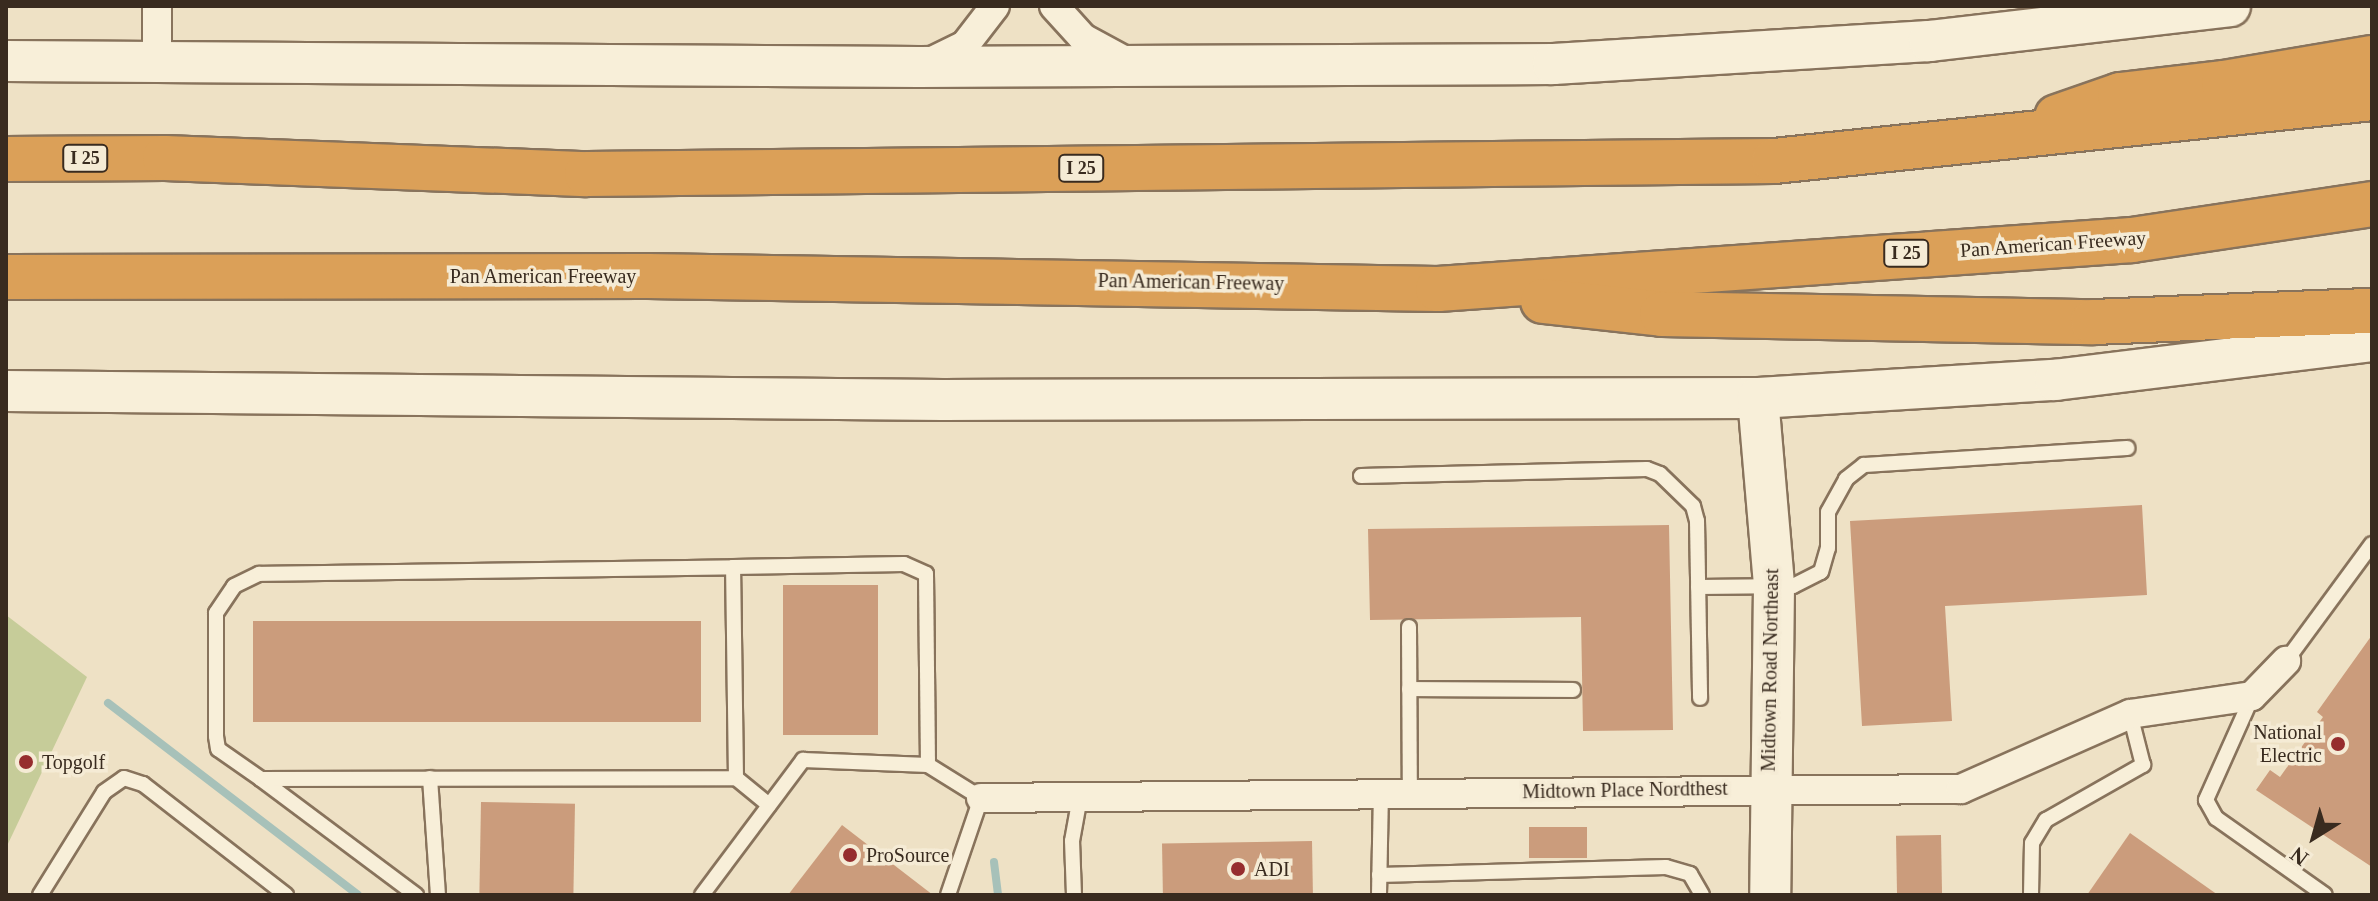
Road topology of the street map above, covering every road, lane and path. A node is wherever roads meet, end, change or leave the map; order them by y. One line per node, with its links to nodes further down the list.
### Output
1 (157, 6): 8 (street)
2 (995, 6): 10 (street)
3 (1054, 6): 9 (street)
4 (2230, 6): 5 (main road)
5 (2038, 22): 9 (main road)
6 (2372, 58): 12 (highway)
7 (6, 61): 8 (main road)
8 (157, 61): 10 (main road)
9 (1134, 65): 10 (main road)
10 (919, 67)
11 (2372, 98): 12 (highway, I 25)
12 (1996, 138): 14 (highway, I 25)
13 (6, 149): 14 (highway)
14 (165, 158): 15 (highway, I 25)
15 (6, 159)
16 (2372, 204): 18 (highway, Pan American Freeway / I 25)
17 (6, 277): 18 (highway, Pan American Freeway / I 25)
18 (1438, 289): 19 (highway)
19 (2372, 311)
20 (2372, 341): 22 (main road)
21 (6, 391): 22 (main road)
22 (1758, 398): 27 (main road, Midtown Road Northeast)
23 (2127, 448): 27 (lane)
24 (1361, 476): 28 (lane)
25 (2372, 544): 30 (lane)
26 (733, 567): 36 (lane); 38 (lane); 39 (lane)
27 (1774, 586): 28 (lane); 40 (main road, Midtown Road Northeast)
28 (1698, 587): 34 (lane)
29 (1409, 627): 31 (lane)
30 (2286, 661): 33 (street)
31 (1409, 689): 32 (lane); 41 (lane)
32 (1573, 690)
33 (2252, 696): 35 (street, Midtown Place Nordthest); 58 (lane)
34 (1700, 698)
35 (2130, 714): 40 (street, Midtown Place Nordthest); 57 (lane)
36 (928, 765): 44 (lane); 45 (lane)
37 (430, 778): 38 (lane); 39 (lane); 50 (lane)
38 (736, 778): 45 (lane)
39 (261, 779): 49 (lane)
40 (1768, 788): 41 (street, Midtown Place Nordthest); 56 (main road, Midtown Road Northeast)
41 (1410, 793): 42 (street, Midtown Place Nordthest)
42 (1381, 794): 43 (street, Midtown Place Nordthest); 46 (lane)
43 (1080, 797): 44 (street, Midtown Place Nordthest); 53 (lane)
44 (981, 798): 52 (lane)
45 (769, 805): 51 (lane)
46 (1379, 875): 54 (lane); 55 (lane)
47 (40, 895): 48 (lane)
48 (286, 895)
49 (416, 895)
50 (438, 895)
51 (702, 895)
52 (948, 895)
53 (1074, 895)
54 (1379, 895)
55 (1702, 895)
56 (1770, 895)
57 (2031, 895)
58 (2325, 895)

